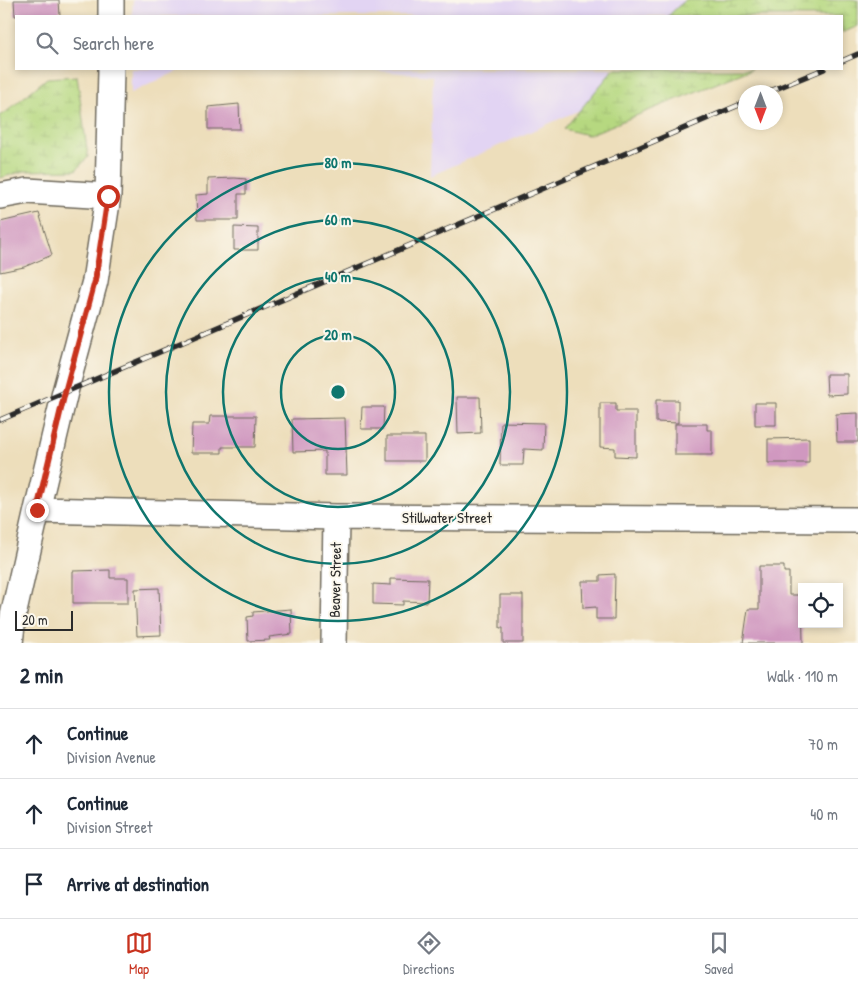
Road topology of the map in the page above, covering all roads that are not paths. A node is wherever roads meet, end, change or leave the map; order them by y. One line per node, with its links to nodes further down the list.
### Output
1 (111, 0): 2 (street)
2 (111, 15)
3 (111, 70): 5 (street)
4 (0, 196): 5 (street)
5 (108, 196): 6 (street)
6 (37, 510): 7 (street, Stillwater Street); 9 (street)
7 (336, 516): 8 (street, Stillwater Street); 10 (street, Beaver Street)
8 (858, 520)
9 (10, 643)
10 (334, 643)

